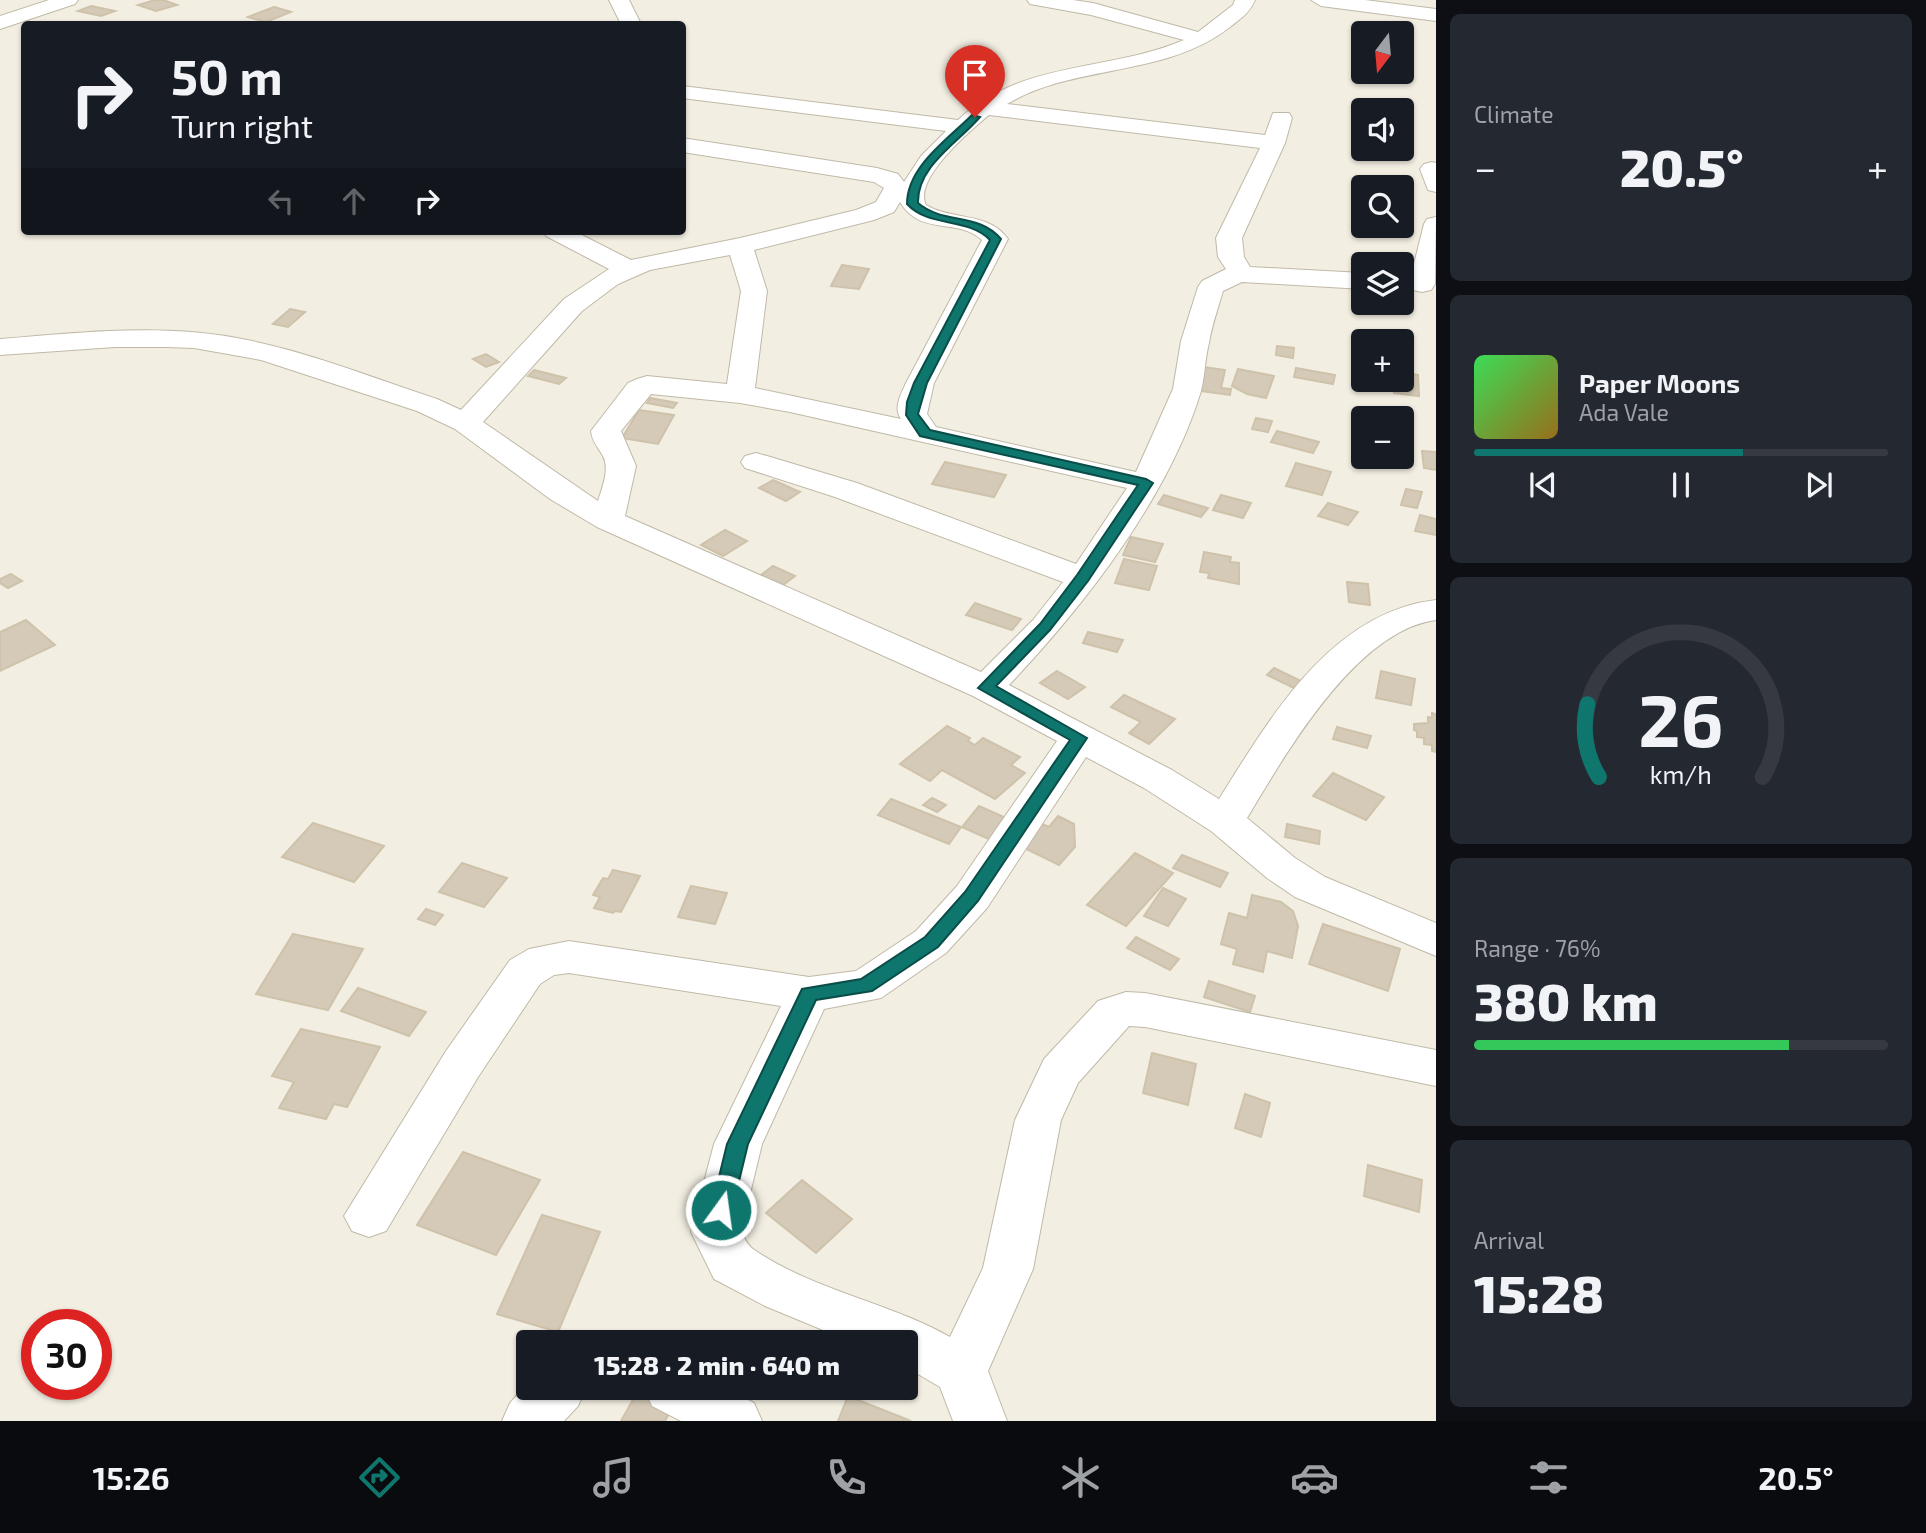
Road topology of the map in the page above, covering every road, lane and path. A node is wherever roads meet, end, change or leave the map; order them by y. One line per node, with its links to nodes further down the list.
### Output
1 (68, 0): 8 (street)
2 (619, 0): 7 (street)
3 (1037, 0): 9 (street)
4 (1245, 0): 9 (street)
5 (1321, 0): 6 (street)
6 (1436, 15)
7 (630, 21)
8 (0, 23)
9 (1199, 38): 11 (street)
10 (686, 92): 13 (street)
11 (985, 108): 13 (street); 14 (street)
12 (1281, 118): 14 (street)
13 (964, 127): 26 (street)
14 (1274, 143): 20 (street)
15 (686, 146): 18 (street)
16 (1436, 224): 22 (street)
17 (563, 235): 19 (street)
18 (740, 246): 19 (street); 24 (street)
19 (629, 269): 25 (street)
20 (1242, 274): 21 (street); 28 (street)
21 (1351, 280)
22 (1420, 284)
23 (0, 347): 25 (street)
24 (740, 394): 26 (street); 29 (street)
25 (465, 423): 29 (street)
26 (925, 433): 28 (street)
27 (757, 462): 30 (street)
28 (1146, 483): 30 (street)
29 (608, 520): 33 (street)
30 (1083, 578): 33 (street)
31 (1436, 584): 32 (street)
32 (1426, 619): 35 (street)
33 (986, 688): 34 (street)
34 (1079, 738): 35 (street); 37 (street)
35 (1225, 821): 36 (street)
36 (1436, 940)
37 (809, 994): 39 (street); 40 (street)
38 (1436, 1068): 40 (street)
39 (369, 1216)
40 (961, 1371): 45 (street)
41 (548, 1400): 43 (street)
42 (694, 1400): 44 (street)
43 (529, 1421)
44 (734, 1421)
45 (980, 1421)

